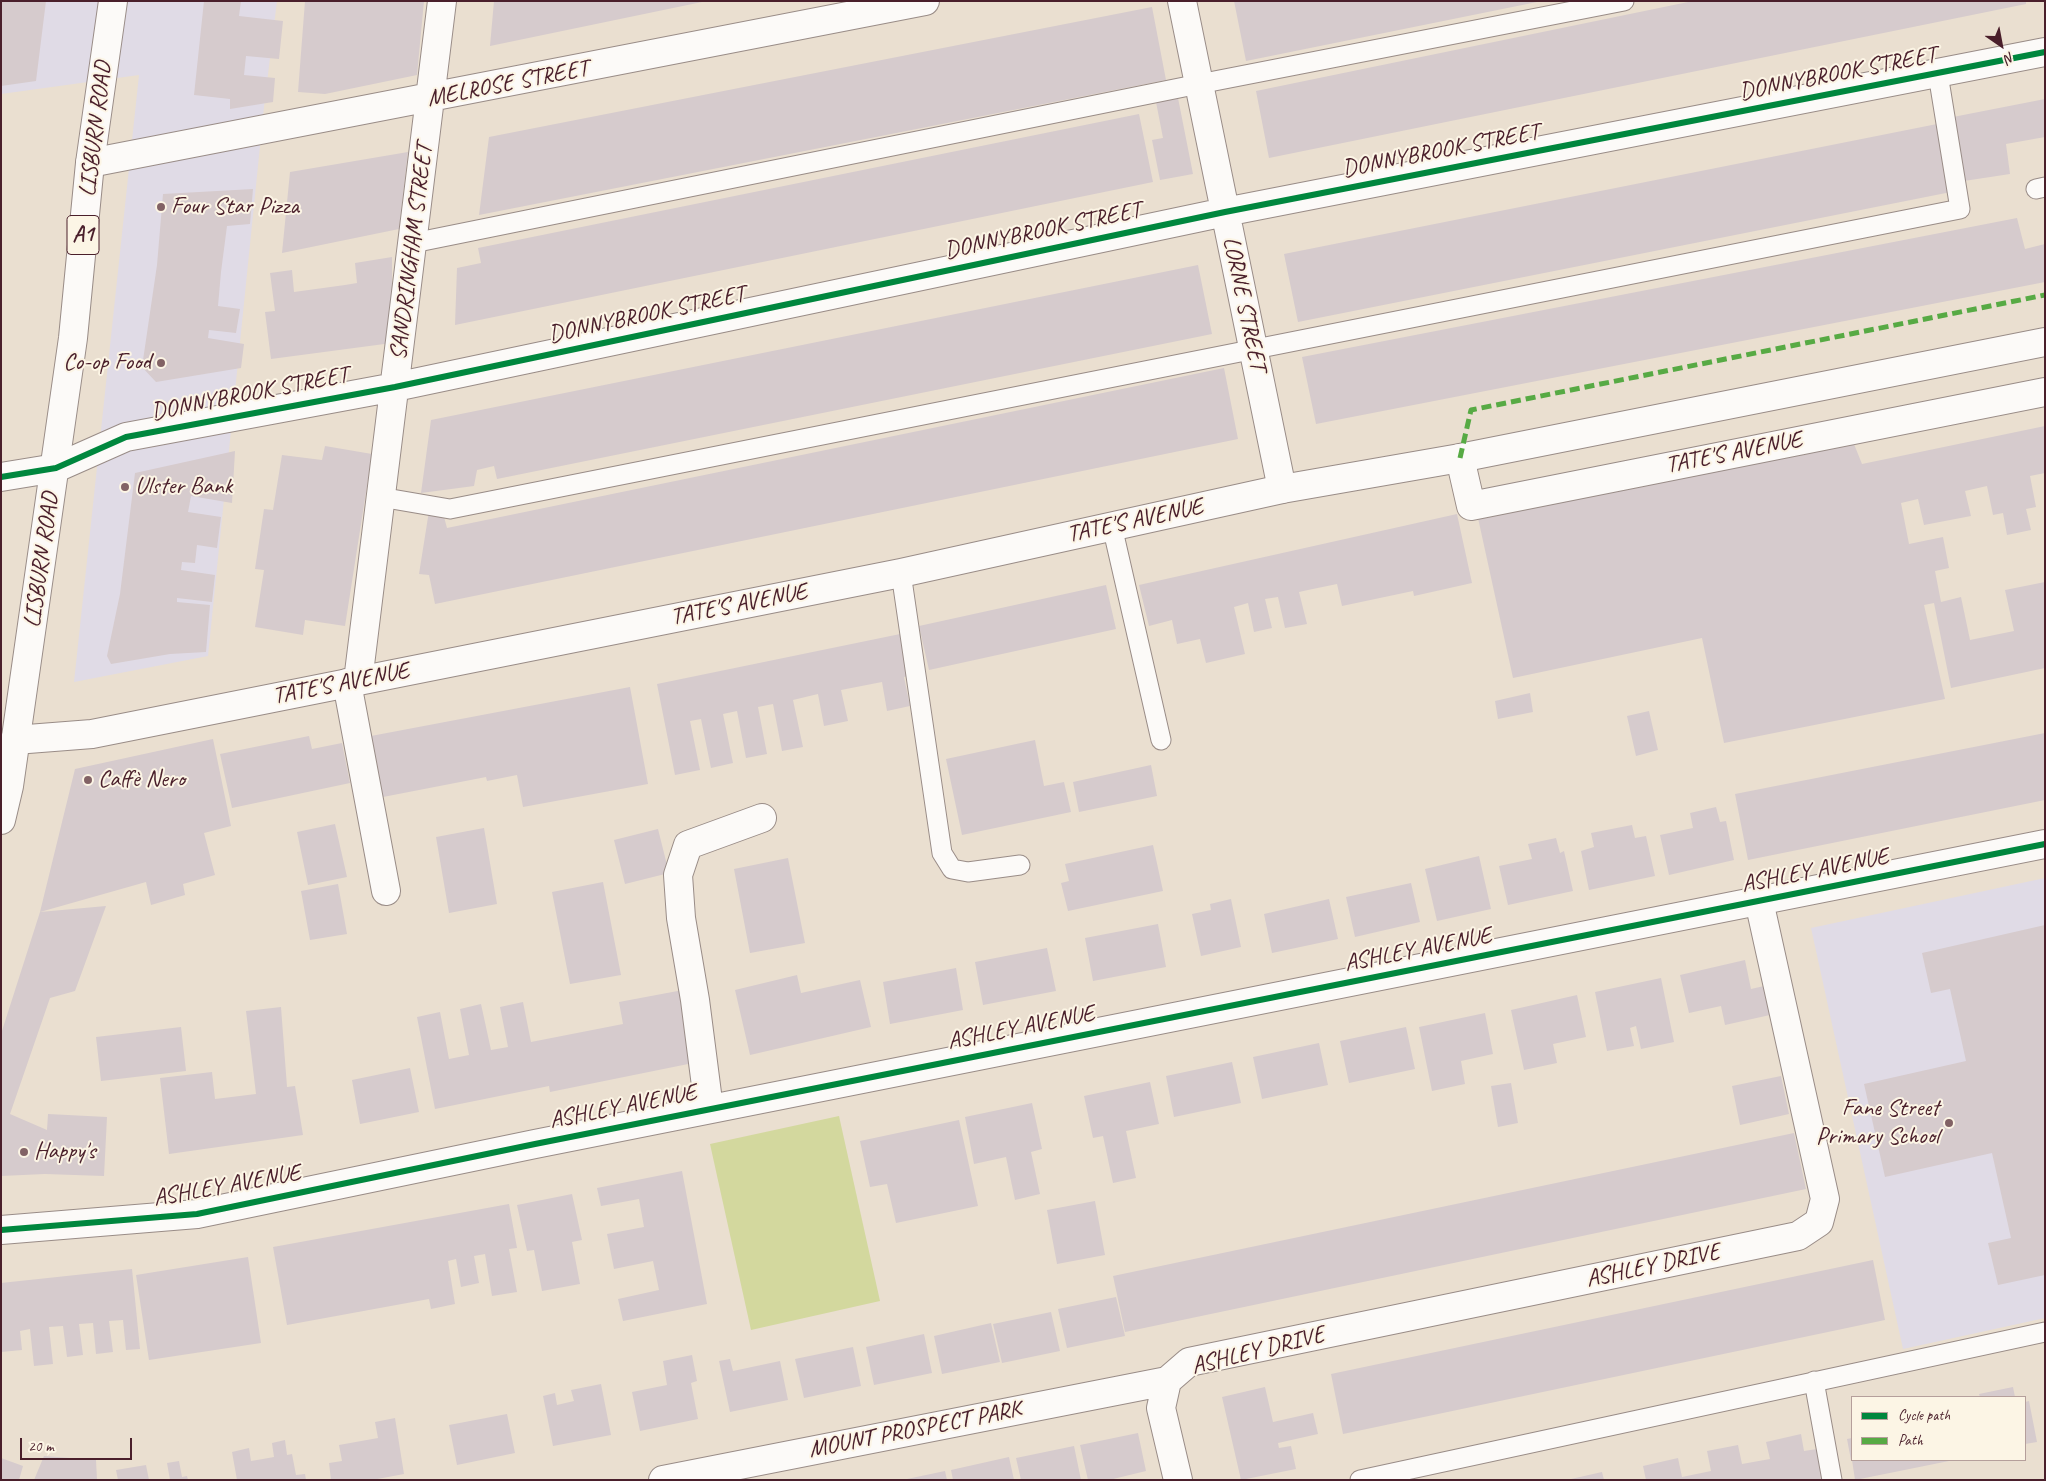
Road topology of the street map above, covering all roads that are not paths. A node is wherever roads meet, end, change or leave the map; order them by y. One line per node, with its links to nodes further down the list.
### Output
1 (112, 1): 10 (street, LISBURN ROAD / A1)
2 (442, 1): 9 (street, SANDRINGHAM STREET)
3 (925, 1): 9 (street, MELROSE STREET)
4 (1182, 1): 8 (street, LORNE STREET)
5 (1624, 1): 8 (lane)
6 (2045, 52): 7 (street, DONNYBROOK STREET)
7 (1938, 74): 11 (street, DONNYBROOK STREET); 14 (lane)
8 (1199, 84): 11 (street, LORNE STREET); 12 (lane)
9 (432, 99): 10 (street, MELROSE STREET); 12 (street, SANDRINGHAM STREET)
10 (90, 163): 18 (street, LISBURN ROAD / A1)
11 (1225, 212): 14 (street, LORNE STREET); 15 (street, DONNYBROOK STREET)
12 (413, 243): 15 (street, SANDRINGHAM STREET)
13 (2045, 342): 17 (street, TATE'S AVENUE)
14 (1253, 350): 20 (street, LORNE STREET); 21 (lane)
15 (394, 387): 18 (street, DONNYBROOK STREET); 21 (street, SANDRINGHAM STREET)
16 (2045, 392): 17 (street, TATE'S AVENUE)
17 (1460, 458): 20 (street, TATE'S AVENUE)
18 (56, 468): 19 (street, DONNYBROOK STREET); 25 (street, LISBURN ROAD / A1)
19 (1, 477)
20 (1282, 489): 22 (street, TATE'S AVENUE)
21 (380, 498): 24 (street, SANDRINGHAM STREET)
22 (1112, 526): 23 (street, TATE'S AVENUE); 26 (lane)
23 (901, 573): 24 (street, TATE'S AVENUE); 30 (lane)
24 (352, 682): 25 (street, TATE'S AVENUE); 31 (street, SANDRINGHAM STREET)
25 (15, 740): 28 (street, LISBURN ROAD / A1)
26 (1161, 740)
27 (762, 818): 33 (street)
28 (1, 820)
29 (2045, 844): 32 (street, ASHLEY AVENUE)
30 (1020, 865)
31 (386, 891)
32 (1759, 901): 33 (street, ASHLEY AVENUE); 36 (street, ASHLEY DRIVE)
33 (709, 1109): 34 (street, ASHLEY AVENUE)
34 (1, 1230)
35 (2045, 1332): 37 (lane)
36 (1167, 1381): 38 (street, MOUNT PROSPECT PARK); 39 (street)
37 (1814, 1381): 40 (lane); 41 (lane)
38 (663, 1480)
39 (1178, 1480)
40 (1360, 1480)
41 (1832, 1480)

